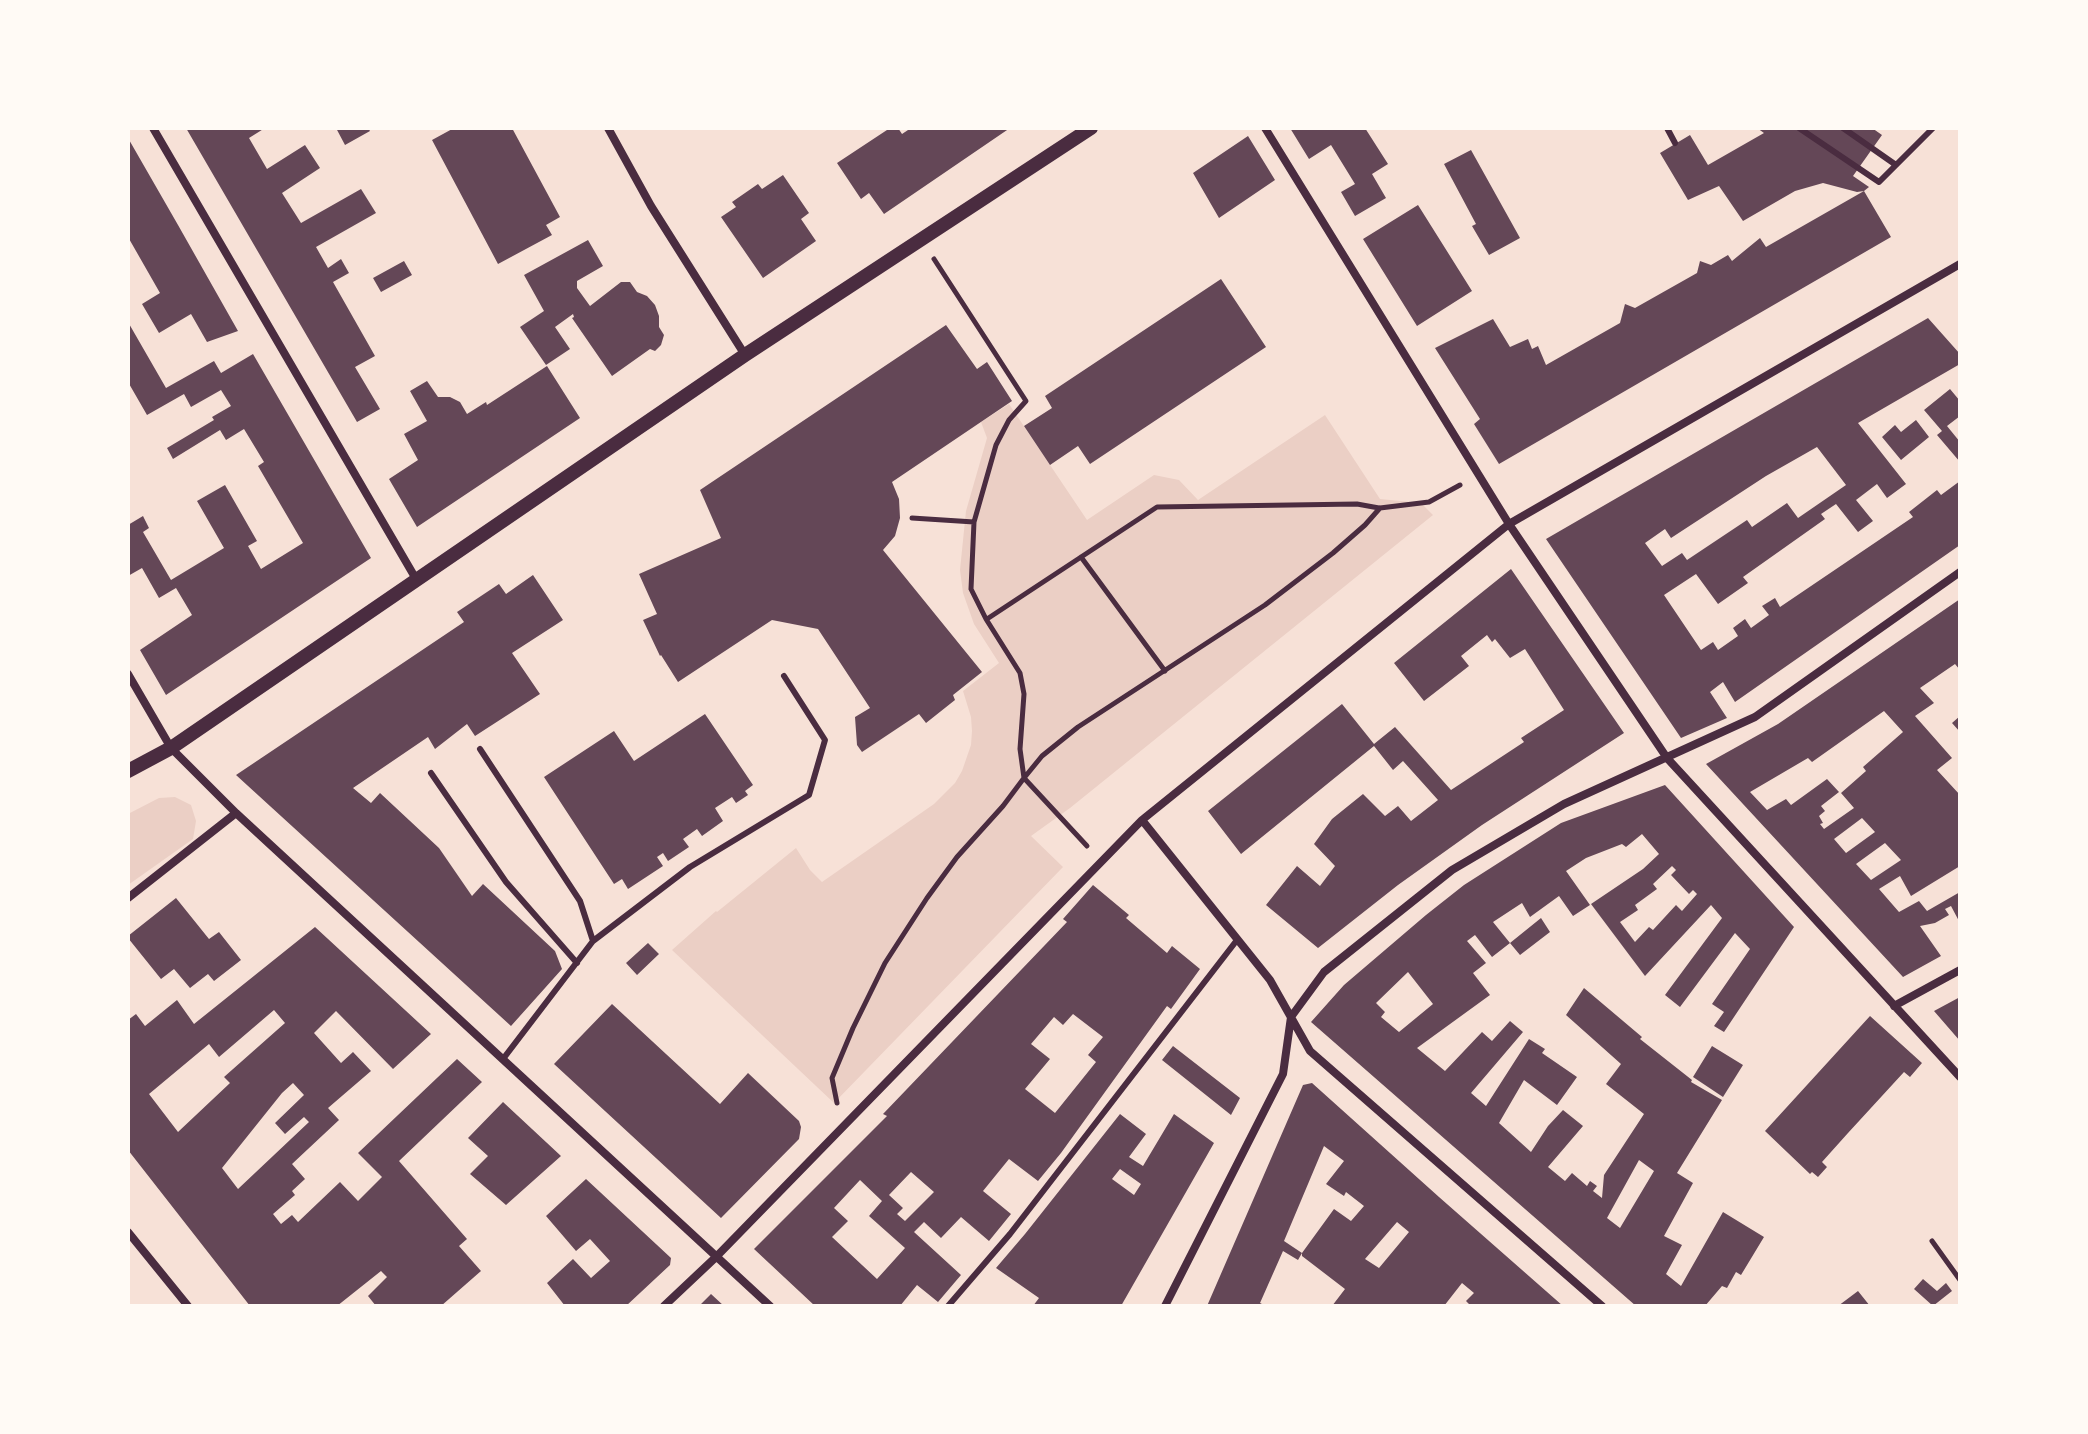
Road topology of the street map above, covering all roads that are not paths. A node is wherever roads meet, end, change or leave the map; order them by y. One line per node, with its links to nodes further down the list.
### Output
1 (153, 128): 15 (street)
2 (608, 128): 12 (street)
3 (1091, 128): 12 (street)
4 (1265, 128): 13 (street)
5 (1667, 128): 9 (lane)
6 (1799, 128): 10 (lane)
7 (1843, 128): 10 (lane)
8 (1933, 128): 10 (lane)
9 (1675, 143)
10 (1896, 165)
11 (1960, 264): 13 (street)
12 (745, 355): 15 (street)
13 (1509, 524): 20 (street); 24 (street)
14 (1960, 572): 20 (street)
15 (416, 579): 18 (street)
16 (128, 674): 18 (street)
17 (784, 676): 27 (lane)
18 (171, 748): 21 (street); 23 (street)
19 (480, 749): 27 (lane)
20 (1667, 758): 30 (street); 31 (street)
21 (128, 771)
22 (431, 773): 28 (lane)
23 (236, 813): 25 (street); 32 (street)
24 (1142, 820): 26 (street); 35 (street)
25 (128, 898)
26 (1237, 940): 31 (street); 39 (lane)
27 (593, 941): 28 (lane)
28 (577, 963): 32 (lane)
29 (1960, 970): 30 (street)
30 (1894, 1006): 33 (street)
31 (1291, 1017): 40 (street); 41 (street)
32 (503, 1059): 35 (street)
33 (1960, 1077)
34 (128, 1232): 36 (street)
35 (716, 1257): 37 (street); 38 (street)
36 (188, 1306)
37 (664, 1306)
38 (770, 1306)
39 (948, 1306)
40 (1165, 1306)
41 (1602, 1306)

